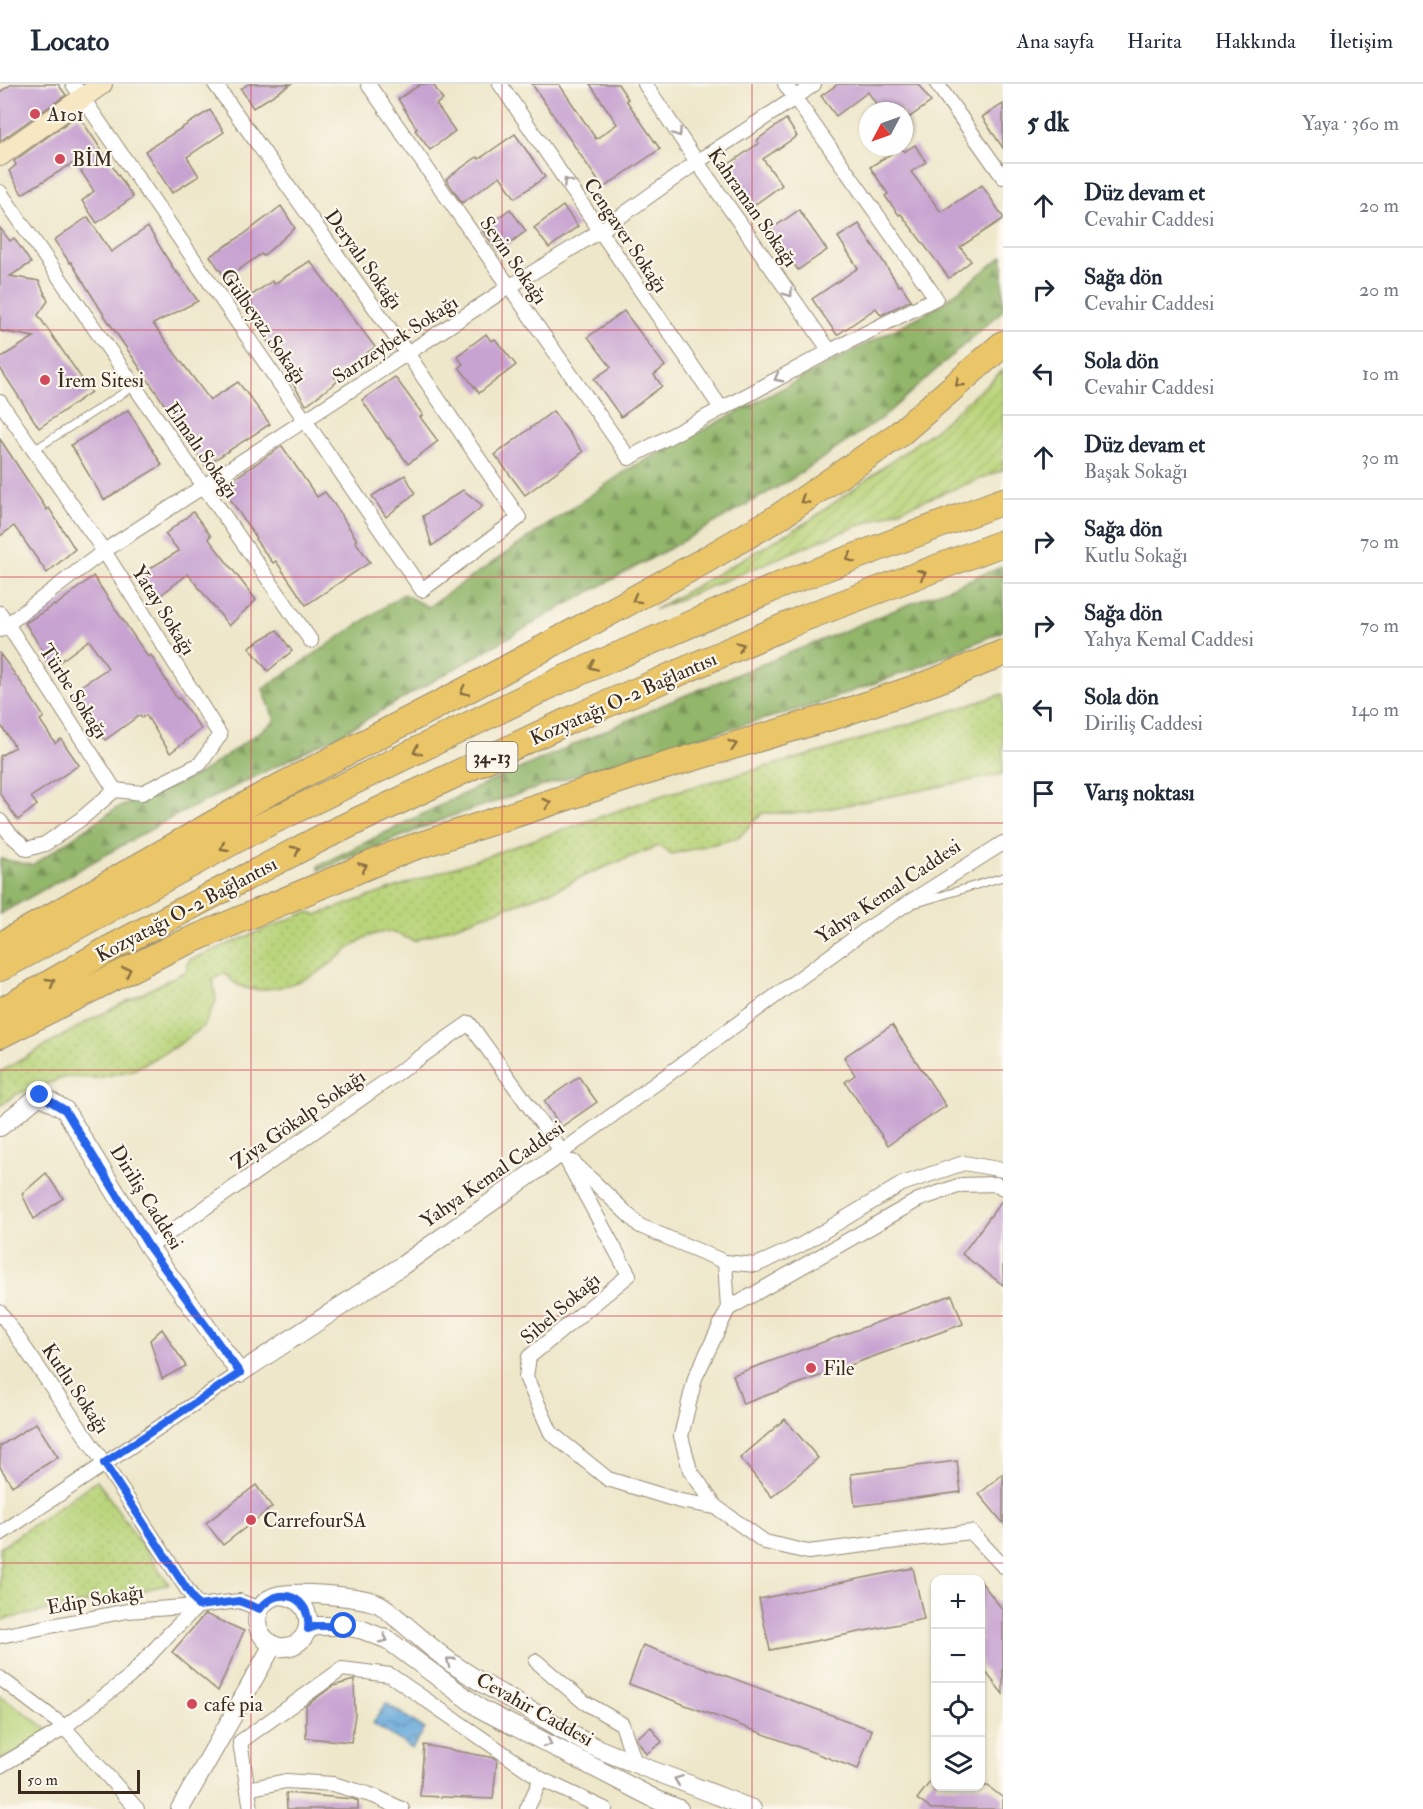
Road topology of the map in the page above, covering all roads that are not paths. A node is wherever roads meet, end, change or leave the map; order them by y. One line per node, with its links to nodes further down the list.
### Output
1 (102, 84): 9 (main road)
2 (215, 84): 19 (street, Deryalı Sokağı)
3 (368, 84): 16 (street, Sevin Sokağı)
4 (500, 84): 15 (street, Cengaver Sokağı, one-way to 4)
5 (645, 84): 12 (street, Kahraman Sokağı, one-way to 12)
6 (785, 84): 10 (street)
7 (814, 84): 10 (street, Sarızeybek Sokağı)
8 (937, 84): 13 (street)
9 (78, 91): 11 (main road); 23 (street, Gülbeyaz Sokağı)
10 (795, 98): 12 (street, Sarızeybek Sokağı); 18 (street)
11 (0, 156)
12 (697, 162): 15 (street, Sarızeybek Sokağı); 18 (street, Kahraman Sokağı, one-way to 18)
13 (1003, 177)
14 (0, 192): 20 (street, Elmalı Sokağı)
15 (600, 231): 16 (street, Sarızeybek Sokağı); 22 (street, Cengaver Sokağı)
16 (509, 287): 19 (street, Sarızeybek Sokağı); 22 (street, Sevin Sokağı)
17 (1003, 344): 38 (highway, one-way to 38)
18 (830, 351): 22 (street, one-way to 22)
19 (407, 354): 23 (street, Sarızeybek Sokağı); 29 (street, Deryalı Sokağı)
20 (134, 386): 24 (lane); 25 (street, Elmalı Sokağı)
21 (0, 402): 24 (street, Yatay Sokağı)
22 (720, 408)
23 (306, 421): 25 (street, Sarızeybek Sokağı); 29 (street, Gülbeyaz Sokağı)
24 (34, 450): 28 (street, Yatay Sokağı)
25 (204, 487): 28 (street, Sarızeybek Sokağı); 31 (street, Elmalı Sokağı)
26 (1003, 501): 39 (highway, Kozyatağı O-2 Bağlantısı / 34-13, one-way to 39)
27 (1003, 543): 40 (highway, Kozyatağı O-2 Bağlantısı / 34-13, one-way to 27)
28 (104, 551): 30 (street, Sarızeybek Sokağı); 33 (street, Yatay Sokağı)
29 (422, 590)
30 (3, 623): 33 (street, Türbe Sokağı)
31 (311, 640)
32 (1003, 653): 41 (highway, one-way to 32)
33 (115, 790): 34 (street)
34 (0, 821)
35 (1003, 843): 37 (street, Yahya Kemal Caddesi)
36 (1003, 877): 37 (lane)
37 (900, 908): 43 (street, Yahya Kemal Caddesi)
38 (0, 946)
39 (0, 968)
40 (0, 1012)
41 (0, 1035)
42 (0, 1127): 46 (street, Diriliş Caddesi)
43 (562, 1152): 46 (street, Ziya Gökalp Sokağı); 47 (street); 50 (street, Yahya Kemal Caddesi); 52 (street, Sibel Sokağı)
44 (1003, 1170): 47 (street)
45 (1003, 1188): 48 (street)
46 (149, 1247): 50 (street, Diriliş Caddesi)
47 (725, 1262): 48 (street)
48 (728, 1309): 52 (street)
49 (0, 1312): 51 (street, Kutlu Sokağı)
50 (240, 1373): 51 (street, Yahya Kemal Caddesi)
51 (104, 1463): 53 (street, Yahya Kemal Caddesi); 56 (street, Kutlu Sokağı)
52 (716, 1507): 54 (street)
53 (0, 1534)
54 (1003, 1566)
55 (280, 1595): 57 (street); 58 (street); 64 (street, Cevahir Caddesi, one-way to 55)
56 (198, 1606): 57 (street, Edip Sokağı); 59 (street, Edip Sokağı); 63 (street)
57 (260, 1609): 60 (street)
58 (308, 1629): 60 (street); 74 (street, Cevahir Caddesi, one-way to 74)
59 (0, 1636)
60 (273, 1645): 69 (street)
61 (536, 1661): 64 (street, Cevahir Caddesi)
62 (0, 1678): 63 (street)
63 (65, 1727): 65 (street); 68 (street)
64 (635, 1763): 75 (street, Cevahir Caddesi, one-way to 64)
65 (0, 1766)
66 (541, 1779): 67 (street); 72 (street); 73 (street)
67 (248, 1790): 70 (street); 71 (street)
68 (137, 1809)
69 (180, 1809)
70 (251, 1809)
71 (402, 1809)
72 (527, 1809)
73 (605, 1809)
74 (679, 1809)
75 (752, 1809)

